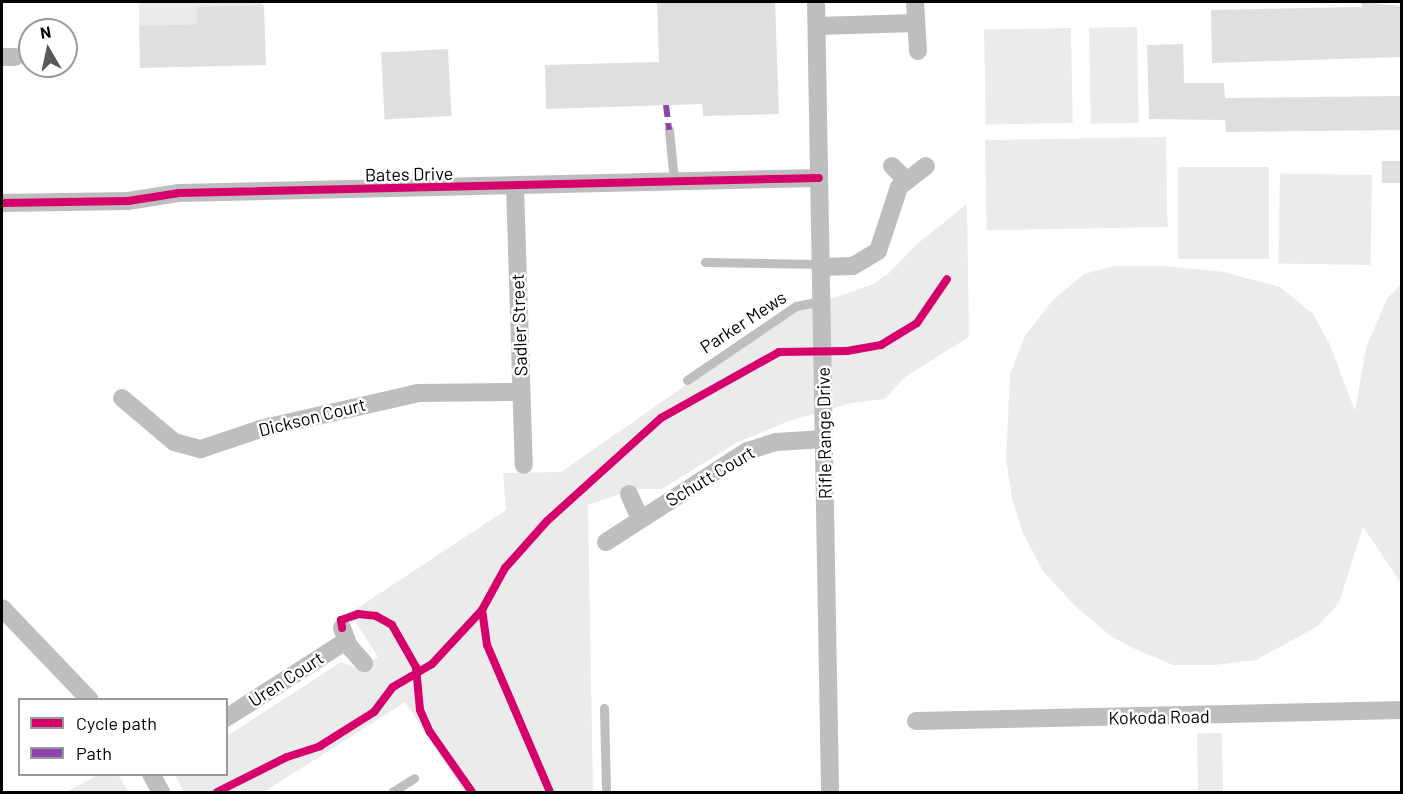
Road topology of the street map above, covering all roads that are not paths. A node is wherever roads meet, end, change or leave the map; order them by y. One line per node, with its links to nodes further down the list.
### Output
1 (816, 2): 4 (street, Rifle Range Drive)
2 (915, 2): 3 (street)
3 (916, 23): 4 (street); 5 (street)
4 (817, 26): 9 (street, Rifle Range Drive)
5 (918, 51)
6 (669, 130): 11 (lane)
7 (892, 166): 10 (street)
8 (926, 166): 10 (street)
9 (819, 178): 11 (street, Bates Drive); 15 (street, Rifle Range Drive)
10 (906, 180): 15 (street)
11 (674, 181): 12 (street, Bates Drive)
12 (515, 186): 13 (street, Bates Drive); 18 (street, Sadler Street)
13 (2, 203)
14 (705, 262): 15 (lane)
15 (820, 265): 16 (street, Rifle Range Drive)
16 (822, 301): 17 (lane, Parker Mews); 20 (street, Rifle Range Drive)
17 (687, 380)
18 (521, 392): 19 (street, Dickson Court); 21 (street, Sadler Street)
19 (122, 398)
20 (824, 439): 23 (street, Schutt Court); 37 (street, Rifle Range Drive)
21 (524, 465)
22 (629, 495): 23 (street)
23 (640, 519): 24 (street, Schutt Court)
24 (606, 542)
25 (2, 608): 27 (street)
26 (364, 663): 30 (street, Uren Court)
27 (89, 698)
28 (604, 708): 36 (lane)
29 (1401, 710): 31 (street, Kokoda Road)
30 (228, 717)
31 (916, 721)
32 (152, 776): 34 (street)
33 (414, 778): 35 (lane)
34 (161, 792)
35 (392, 792)
36 (606, 792)
37 (830, 792)

